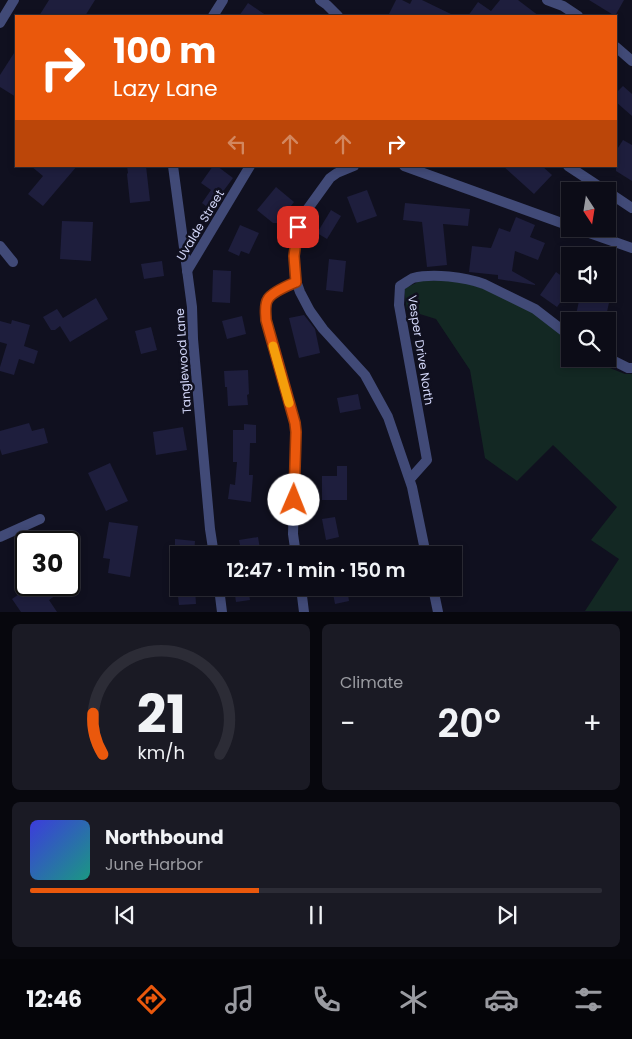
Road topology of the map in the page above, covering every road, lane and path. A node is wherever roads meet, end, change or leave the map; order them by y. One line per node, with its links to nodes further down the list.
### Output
1 (14, 0): 8 (street)
2 (223, 0): 5 (street)
3 (320, 0): 6 (street)
4 (548, 0): 7 (street)
5 (213, 15)
6 (337, 15)
7 (576, 15)
8 (0, 22)
9 (617, 48): 10 (street)
10 (632, 60)
11 (173, 167): 24 (street, Tanglewood Lane)
12 (249, 167): 24 (street, Uvalde Street)
13 (351, 167): 25 (street)
14 (407, 167): 19 (street)
15 (570, 167): 16 (street)
16 (592, 182)
17 (616, 198): 18 (street)
18 (632, 208)
19 (561, 223)
20 (604, 238): 22 (street)
21 (0, 246): 23 (street)
22 (632, 248)
23 (13, 262)
24 (187, 271): 32 (street, Tanglewood Lane)
25 (296, 282): 29 (street); 33 (street)
26 (561, 329): 29 (street, Vesper Drive North)
27 (616, 362): 28 (street)
28 (632, 368)
29 (410, 479): 34 (street)
30 (40, 520): 31 (street)
31 (0, 536)
32 (213, 546)
33 (295, 546)
34 (424, 546)
35 (220, 596): 38 (street)
36 (301, 596): 39 (street)
37 (435, 596): 40 (street)
38 (222, 612)
39 (304, 612)
40 (438, 612)

